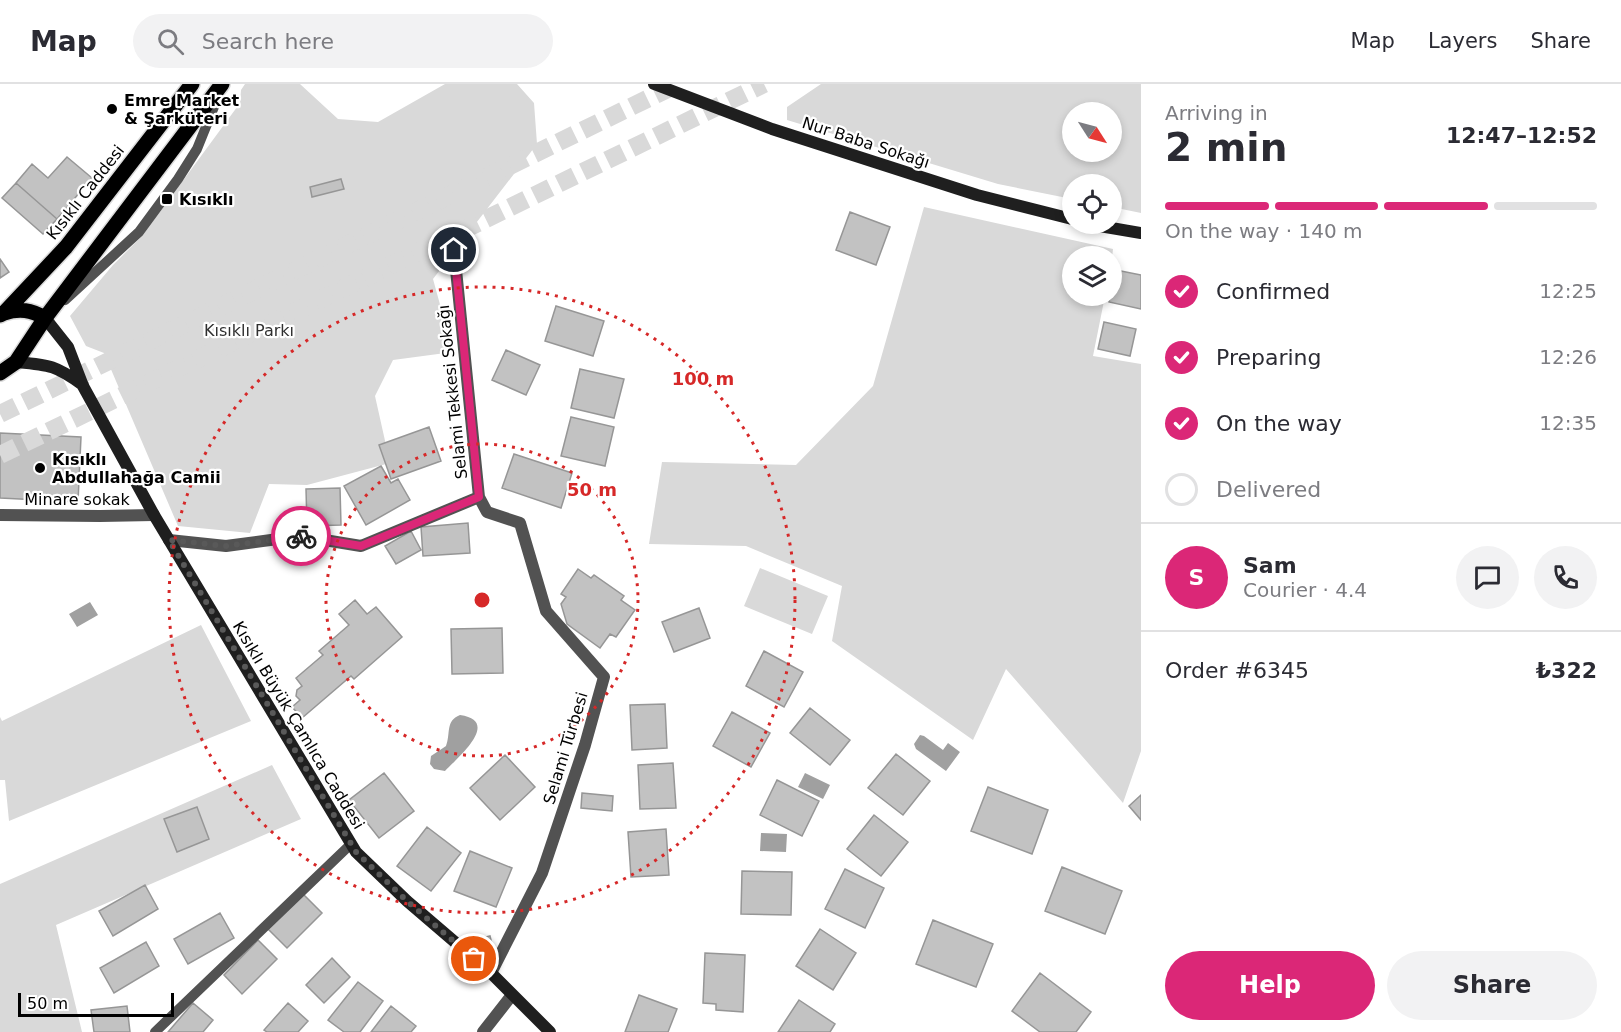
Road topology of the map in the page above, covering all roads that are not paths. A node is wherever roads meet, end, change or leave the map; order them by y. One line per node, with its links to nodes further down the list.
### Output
1 (192, 84): 8 (main road, Kısıklı Caddesi)
2 (222, 84): 9 (main road); 9 (lane)
3 (654, 84): 4 (main road, Nur Baba Sokağı)
4 (1062, 216)
5 (1122, 230): 6 (main road)
6 (1141, 233)
7 (454, 250): 14 (street, Selami Tekkesi Sokağı)
8 (2, 314): 9 (main road)
9 (45, 318): 10 (main road); 13 (main road, Kısıklı Büyük Çamlıca Caddesi)
10 (16, 362): 11 (main road); 12 (main road); 13 (main road, Kısıklı Büyük Çamlıca Caddesi)
11 (0, 373)
12 (0, 383)
13 (84, 386): 15 (main road, Kısıklı Büyük Çamlıca Caddesi)
14 (479, 497): 17 (street, Selami Tekkesi Sokağı); 19 (street, Selami Türbesi)
15 (154, 514): 16 (street, Minare sokak); 17 (main road, Kısıklı Büyük Çamlıca Caddesi)
16 (0, 515)
17 (169, 540): 18 (main road, Kısıklı Büyük Çamlıca Caddesi)
18 (351, 844): 19 (main road, Kısıklı Büyük Çamlıca Caddesi); 21 (lane)
19 (491, 973): 20 (main road, Kısıklı Büyük Çamlıca Caddesi)
20 (512, 995): 22 (street); 23 (main road, Kısıklı Büyük Çamlıca Caddesi)
21 (155, 1032)
22 (483, 1032)
23 (550, 1032)

